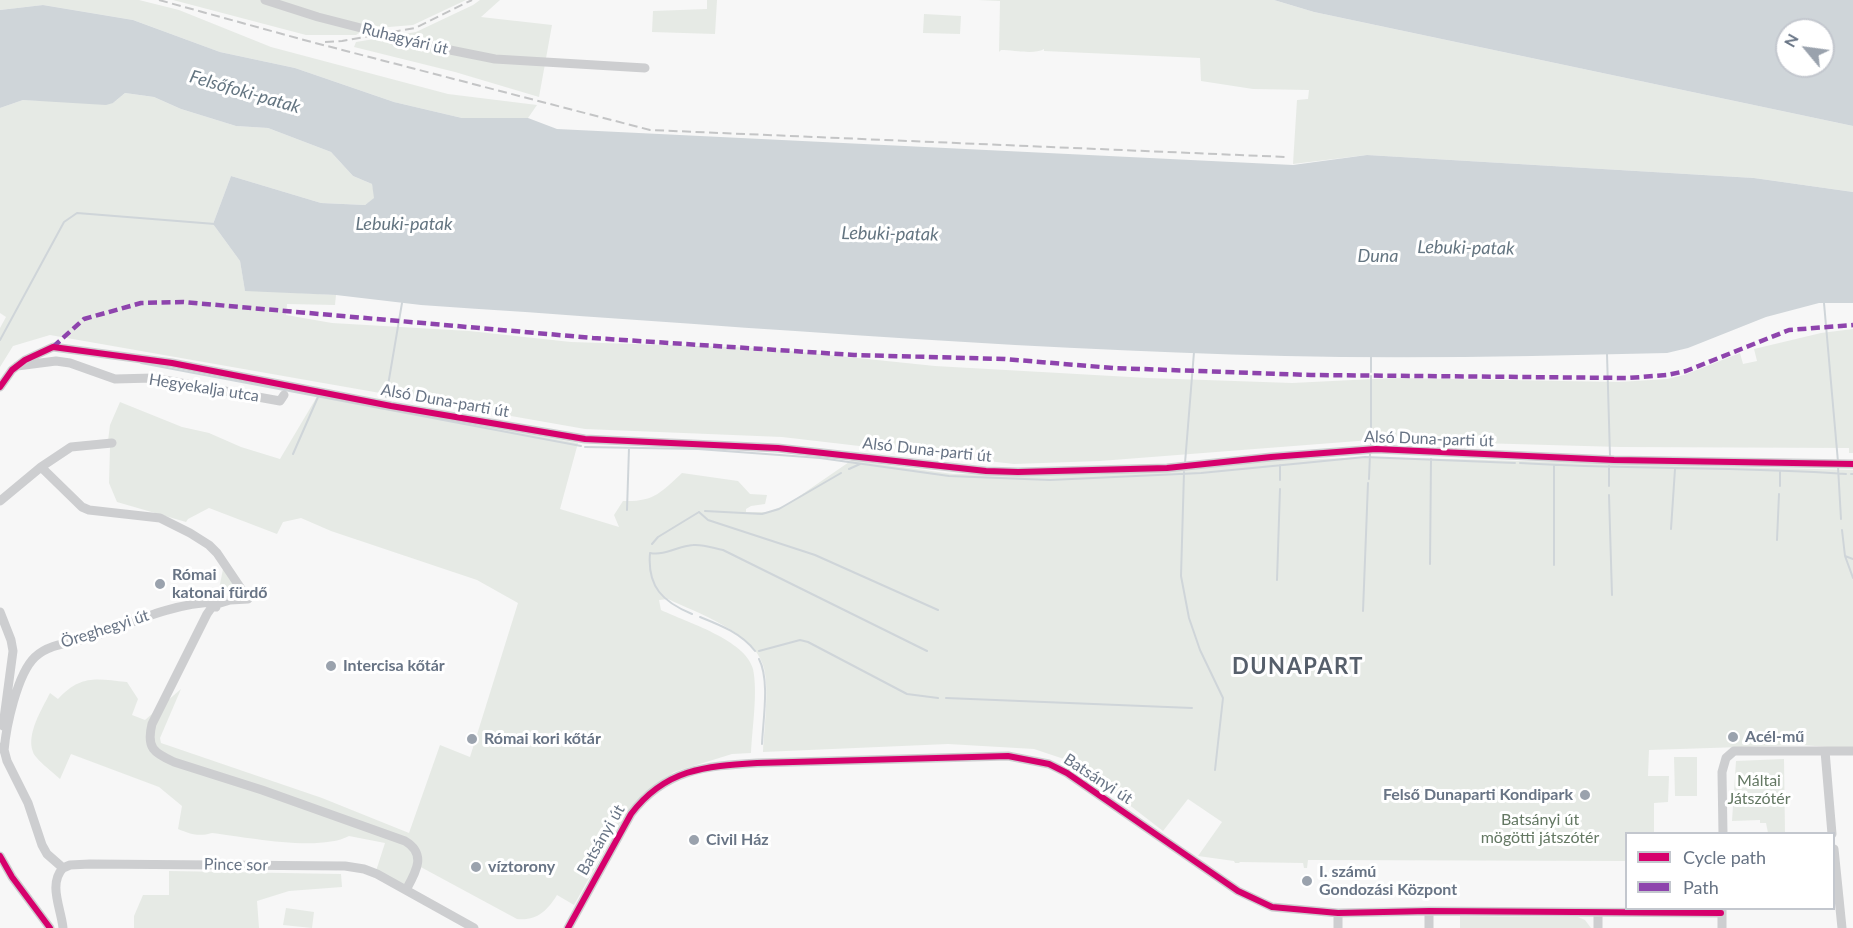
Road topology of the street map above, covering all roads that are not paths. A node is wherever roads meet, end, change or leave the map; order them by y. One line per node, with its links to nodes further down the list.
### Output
1 (265, 0): 2 (street, Ruhagyári út)
2 (645, 68)
3 (15, 368): 4 (street); 5 (street, Hegyekalja utca); 7 (street, Alsó Duna-parti út)
4 (0, 387)
5 (284, 395)
6 (112, 443): 8 (street)
7 (1853, 464)
8 (40, 467): 9 (street); 10 (street, Öreghegyi út)
9 (0, 501)
10 (214, 605): 12 (street, Öreghegyi út); 20 (street)
11 (0, 612): 12 (street)
12 (14, 687): 19 (street, Öreghegyi út)
13 (1825, 751): 14 (street); 15 (street); 16 (street)
14 (1853, 751)
15 (1723, 832)
16 (1832, 832)
17 (0, 856): 26 (street)
18 (1835, 867): 33 (street)
19 (63, 868): 20 (street, Pince sor); 27 (street)
20 (406, 890): 28 (street, Pince sor)
21 (1429, 911): 23 (street, Batsányi út); 24 (street, Batsányi út); 30 (street)
22 (1721, 911): 24 (street, Batsányi út); 32 (street)
23 (1338, 913): 25 (street, Batsányi út); 29 (street)
24 (1598, 913): 31 (street)
25 (571, 925)
26 (50, 928)
27 (63, 928)
28 (474, 928)
29 (1338, 928)
30 (1429, 928)
31 (1598, 928)
32 (1722, 928)
33 (1842, 928)

